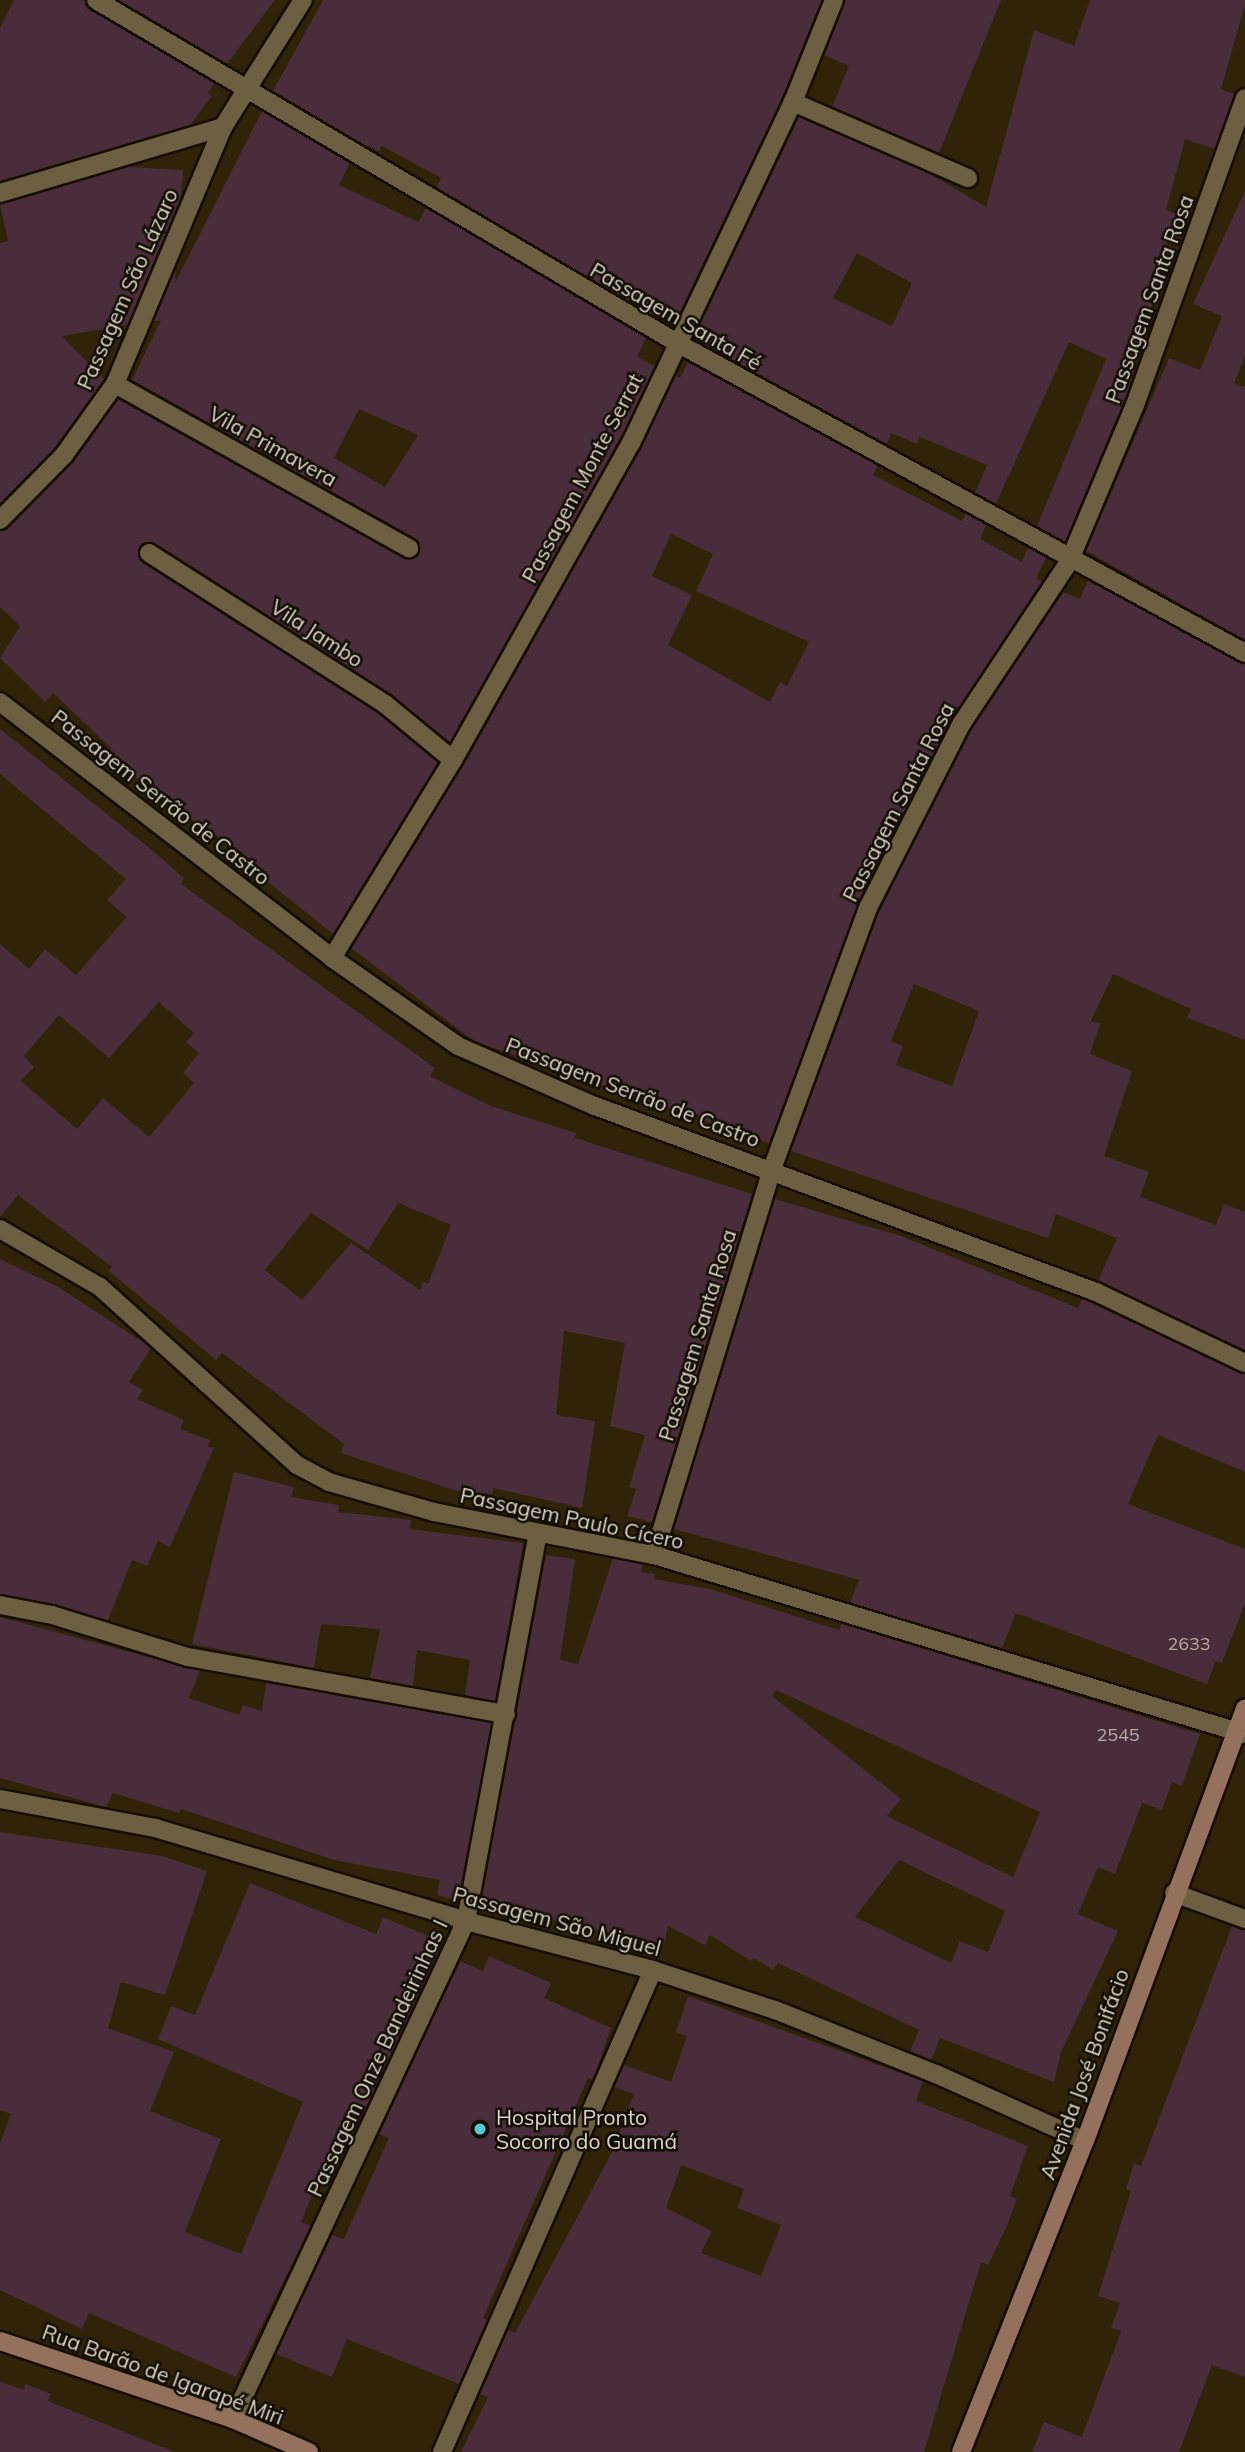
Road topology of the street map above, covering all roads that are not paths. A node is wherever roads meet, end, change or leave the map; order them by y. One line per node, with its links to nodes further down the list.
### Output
1 (96, 0): 4 (street, Passagem Santa Fé)
2 (303, 0): 4 (street)
3 (834, 0): 6 (street, Passagem Monte Serrat)
4 (244, 91): 7 (street, Passagem São Lázaro); 10 (street, Passagem Santa Fé)
5 (1245, 98): 15 (street, Passagem Santa Rosa)
6 (793, 102): 8 (street); 10 (street, Passagem Monte Serrat)
7 (223, 127): 9 (street); 11 (street, Passagem São Lázaro)
8 (968, 178)
9 (0, 193)
10 (678, 344): 15 (street, Passagem Santa Fé); 18 (street, Passagem Monte Serrat)
11 (115, 384): 12 (street, Passagem São Lázaro); 13 (street, Vila Primavera)
12 (0, 520)
13 (409, 548)
14 (149, 553): 18 (street, Vila Jambo)
15 (1069, 562): 16 (street, Passagem Santa Fé); 20 (street, Passagem Santa Rosa)
16 (1245, 653)
17 (0, 702): 19 (street, Passagem Serrão de Castro)
18 (453, 760): 19 (street, Passagem Monte Serrat)
19 (332, 958): 20 (street, Passagem Serrão de Castro)
20 (772, 1169): 22 (street, Passagem Serrão de Castro); 24 (street, Passagem Santa Rosa)
21 (0, 1229): 23 (street, Passagem Paulo Cícero)
22 (1245, 1363)
23 (538, 1534): 24 (street, Passagem Paulo Cícero); 27 (street, Passagem Onze Bandeirinhas I)
24 (654, 1555): 28 (street, Passagem Paulo Cícero)
25 (0, 1605): 27 (street)
26 (1245, 1709): 28 (main road, Avenida José Bonifácio)
27 (506, 1714): 32 (street, Passagem Onze Bandeirinhas I)
28 (1241, 1733): 30 (main road, Avenida José Bonifácio)
29 (0, 1799): 32 (street, Passagem São Miguel)
30 (1174, 1892): 31 (street); 34 (main road, Avenida José Bonifácio)
31 (1245, 1919)
32 (466, 1921): 33 (street, Passagem São Miguel); 36 (street, Passagem Onze Bandeirinhas I)
33 (653, 1970): 34 (street, Passagem São Miguel); 38 (street)
34 (1085, 2141): 39 (main road, Avenida José Bonifácio)
35 (0, 2341): 36 (main road, Rua Barão de Igarapé Miri)
36 (233, 2419): 37 (main road, Rua Barão de Igarapé Miri)
37 (309, 2452)
38 (442, 2452)
39 (961, 2452)

